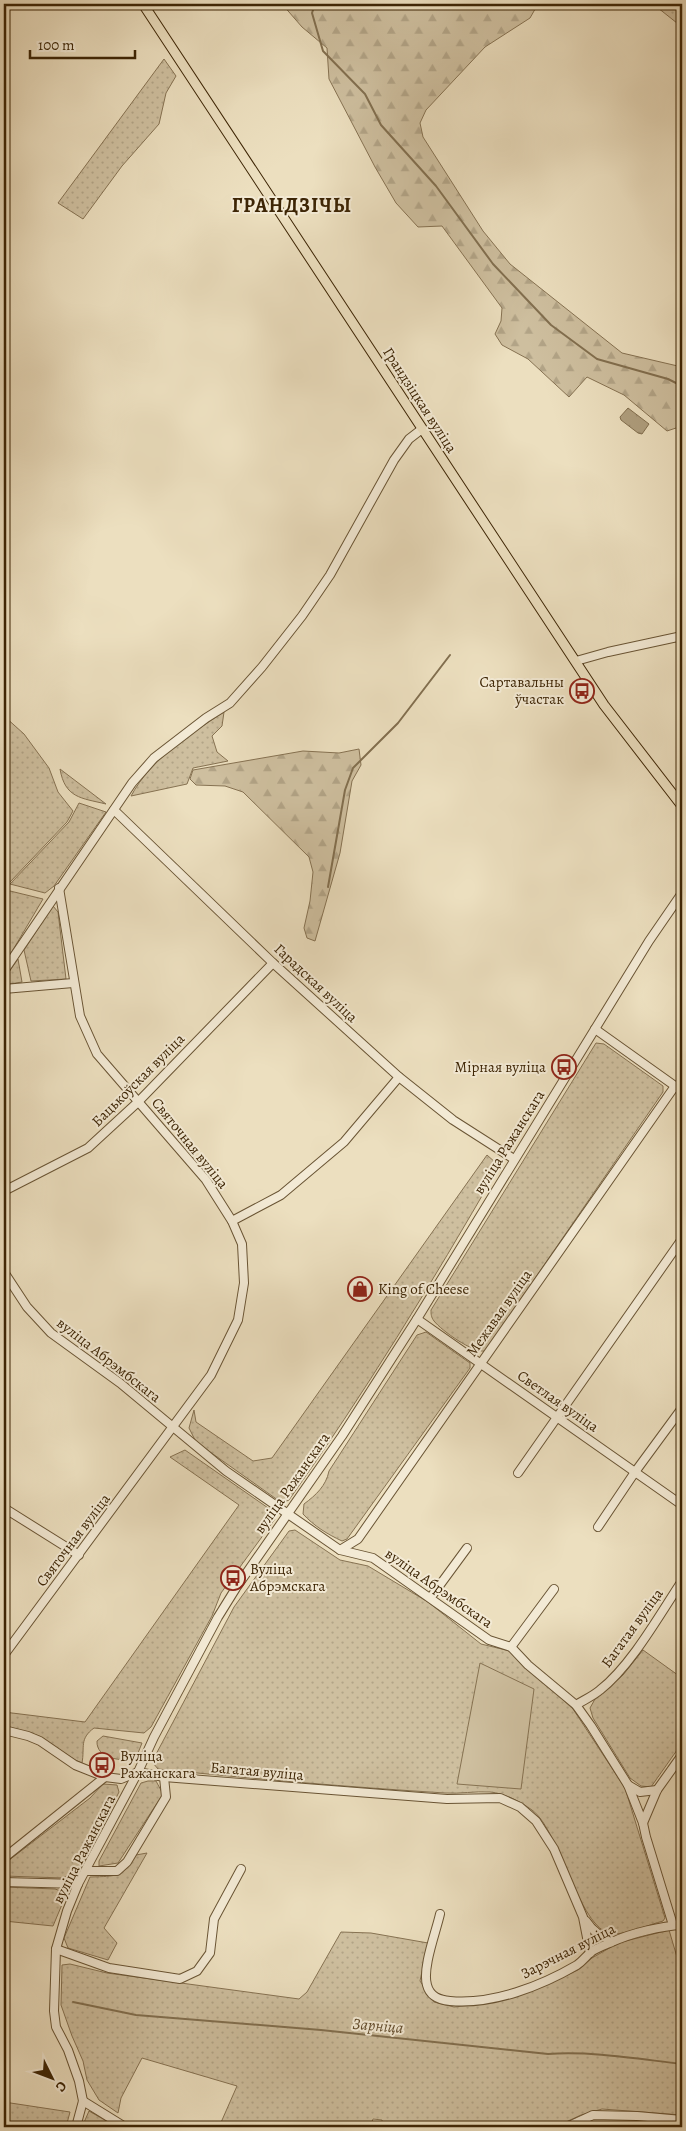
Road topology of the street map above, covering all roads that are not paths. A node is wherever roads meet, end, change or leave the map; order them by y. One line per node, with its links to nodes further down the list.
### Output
1 (143, 4): 2 (main road, Грандзіцкая вуліца)
2 (422, 429): 4 (main road, Грандзіцкая вуліца); 6 (street)
3 (682, 636): 4 (street)
4 (576, 661): 5 (main road, Грандзіцкая вуліца)
5 (682, 806)
6 (114, 810): 7 (street); 9 (street, Гарадская вуліца)
7 (59, 888): 10 (street); 11 (street, Святочная вуліца)
8 (682, 893): 13 (street, вуліца Ражанскага)
9 (273, 963): 14 (street, Гарадская вуліца); 17 (street, Бацькоўская вуліца)
10 (4, 971)
11 (73, 983): 12 (street); 17 (street, Святочная вуліца)
12 (4, 988)
13 (595, 1029): 15 (street); 18 (street, вуліца Ражанскага)
14 (398, 1077): 18 (street, Гарадская вуліца); 20 (street)
15 (675, 1086): 16 (street); 24 (street, Межавая вуліца)
16 (682, 1091)
17 (138, 1102): 19 (street, Бацькоўская вуліца); 20 (street, Святочная вуліца)
18 (514, 1159): 23 (street, вуліца Ражанскага)
19 (4, 1191)
20 (232, 1221): 27 (street, Святочная вуліца)
21 (682, 1239): 26 (street)
22 (4, 1272): 27 (street, вуліца Абрэмбскага)
23 (417, 1319): 24 (street, Светлая вуліца); 32 (street, вуліца Ражанскага)
24 (481, 1363): 26 (street, Светлая вуліца); 35 (street, Межавая вуліца)
25 (682, 1408): 28 (street)
26 (556, 1417): 28 (street, Светлая вуліца); 29 (street)
27 (173, 1428): 32 (street, вуліца Абрэмбскага); 36 (street, Святочная вуліца)
28 (635, 1472): 30 (street, Светлая вуліца); 33 (street)
29 (518, 1473)
30 (682, 1505)
31 (4, 1508): 36 (street)
32 (287, 1514): 35 (street, вуліца Абрэмбскага); 45 (street, вуліца Ражанскага)
33 (598, 1527)
34 (468, 1548): 39 (street)
35 (340, 1550): 39 (street, вуліца Абрэмбскага)
36 (79, 1555): 41 (street, Святочная вуліца)
37 (682, 1581): 42 (street, Багатая вуліца)
38 (554, 1589): 40 (street)
39 (431, 1597): 40 (street, вуліца Абрэмбскага)
40 (511, 1647): 42 (street, вуліца Абрэмбскага)
41 (4, 1655)
42 (576, 1704): 48 (street, вуліца Абрэмбскага)
43 (4, 1730): 47 (street, Багатая вуліца)
44 (682, 1755): 49 (street)
45 (138, 1772): 46 (street, Багатая вуліца); 47 (street, Багатая вуліца); 53 (street, вуліца Ражанскага)
46 (164, 1776): 53 (street); 57 (street, Багатая вуліца)
47 (105, 1777): 51 (street)
48 (628, 1785): 49 (street); 50 (street, вуліца Абрэмбскага)
49 (657, 1790): 50 (street)
50 (644, 1823): 58 (street, вуліца Абрэмбскага)
51 (4, 1858)
52 (240, 1870): 61 (street)
53 (86, 1871): 55 (street, вуліца Ражанскага)
54 (4, 1882): 55 (street)
55 (78, 1884): 61 (street, вуліца Ражанскага)
56 (440, 1914): 62 (street, Зарэчная вуліца)
57 (583, 1917): 60 (street); 62 (street)
58 (673, 1925): 59 (street, Зарэчная вуліца); 60 (street, Зарэчная вуліца)
59 (682, 1925)
60 (614, 1941): 62 (street, Зарэчная вуліца)
61 (56, 1949): 63 (street, вуліца Ражанскага)
62 (590, 1953)
63 (83, 2101): 65 (street, вуліца Ражанскага); 66 (street)
64 (682, 2120): 67 (street)
65 (76, 2127)
66 (124, 2127)
67 (567, 2127)

